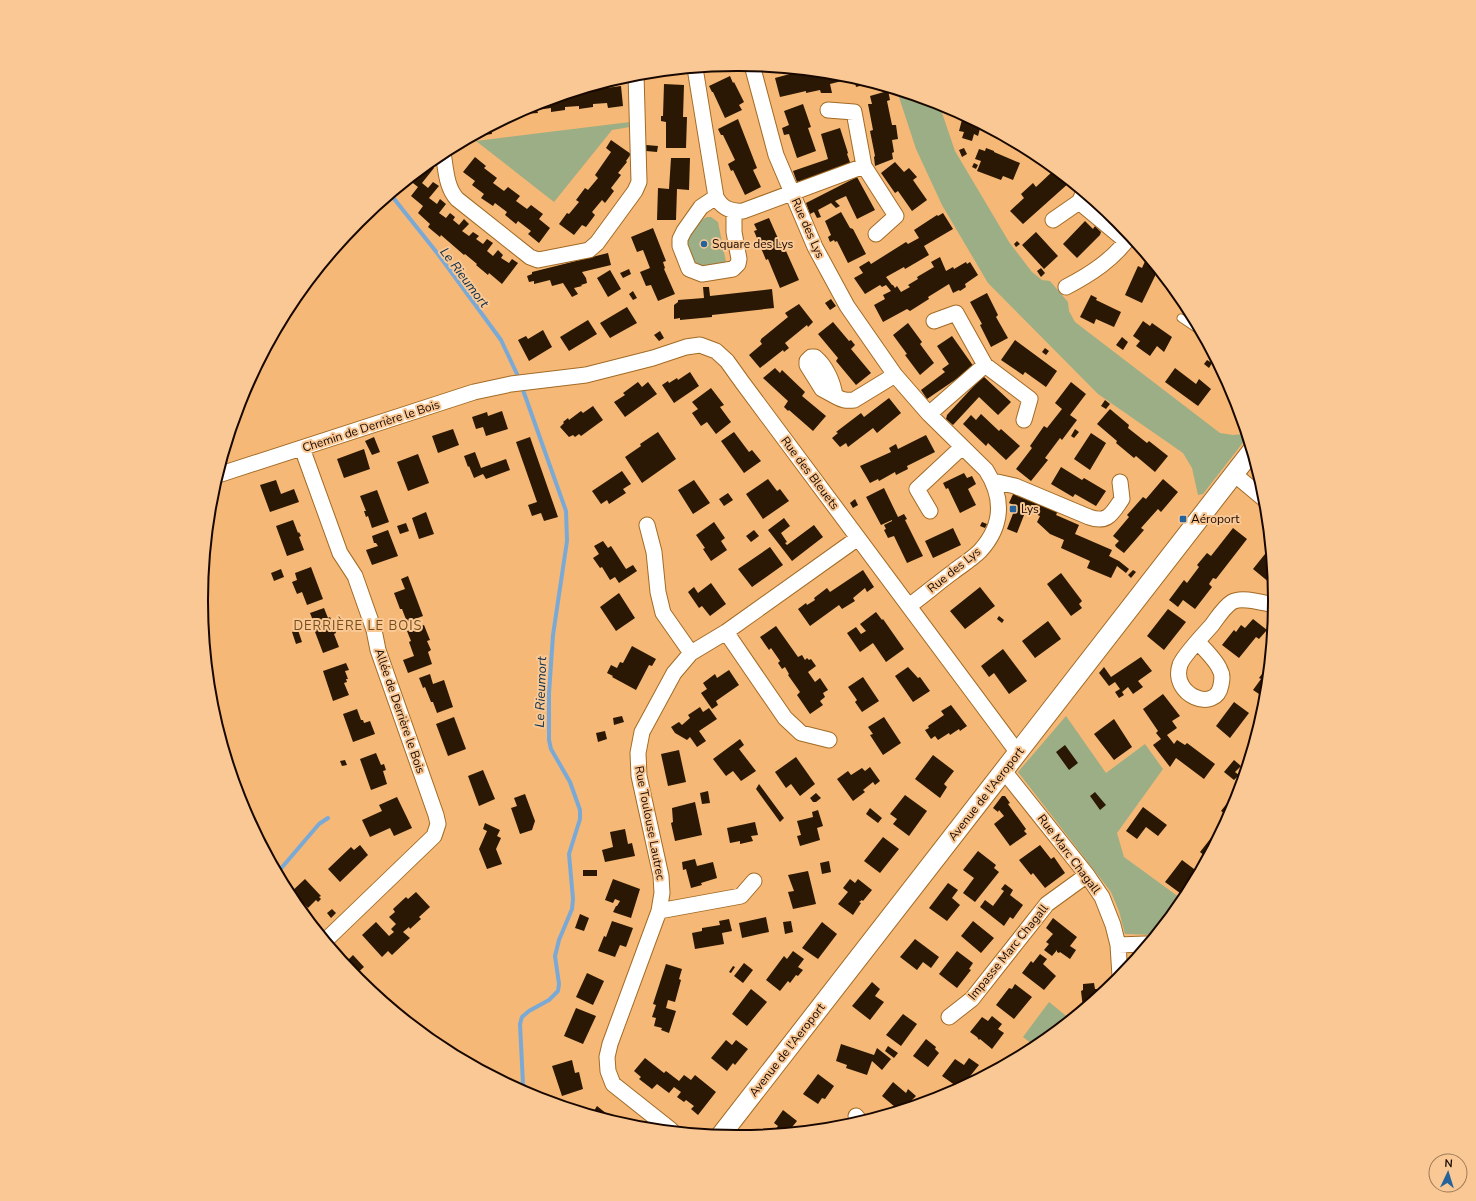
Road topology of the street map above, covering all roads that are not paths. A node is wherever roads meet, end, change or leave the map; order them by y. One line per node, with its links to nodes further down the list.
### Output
1 (754, 71): 7 (street, Rue des Lys)
2 (696, 73): 8 (street)
3 (636, 81): 5 (street)
4 (828, 110): 6 (street)
5 (444, 160)
6 (864, 166): 7 (street); 12 (street)
7 (792, 192): 10 (street); 19 (street, Rue des Lys)
8 (716, 197): 10 (street); 10 (street)
9 (1081, 197): 11 (street)
10 (734, 212)
11 (1053, 220)
12 (876, 234)
13 (1126, 241): 14 (street)
14 (1066, 287)
15 (1181, 318): 17 (lane)
16 (934, 320): 18 (street)
17 (1189, 323)
18 (985, 364): 22 (street); 23 (street)
19 (896, 375): 21 (street); 22 (street, Rue des Lys)
20 (526, 382): 25 (street, Chemin de Derrière le Bois); 34 (street, Rue des Bleuets)
21 (835, 396)
22 (929, 414): 24 (street, Rue des Lys)
23 (1024, 420)
24 (962, 447): 29 (street, Rue des Lys); 32 (street)
25 (302, 448): 27 (street, Chemin de Derrière le Bois); 46 (street, Allée de Derrière le Bois)
26 (1247, 457): 28 (street, Avenue de l'Aeroport)
27 (225, 473)
28 (1234, 474): 31 (street); 41 (street, Avenue de l'Aeroport)
29 (993, 481): 30 (street); 36 (street, Rue des Lys)
30 (1120, 482)
31 (1256, 492)
32 (930, 511)
33 (647, 525): 39 (street)
34 (858, 538): 36 (street, Rue des Bleuets); 37 (street, Rue Toulouse Lautrec)
35 (1268, 604): 38 (street)
36 (909, 606): 41 (street, Rue des Bleuets)
37 (726, 632): 39 (street, Rue Toulouse Lautrec); 40 (street)
38 (1198, 642)
39 (691, 654): 45 (street, Rue Toulouse Lautrec)
40 (829, 740)
41 (1018, 753): 42 (street, Avenue de l'Aeroport)
42 (1004, 771): 43 (street, Rue Marc Chagall); 52 (street, Avenue de l'Aeroport)
43 (1087, 875): 48 (street, Rue Marc Chagall); 50 (street, Impasse Marc Chagall)
44 (754, 881): 45 (street)
45 (659, 911): 51 (street, Rue Toulouse Lautrec)
46 (329, 937)
47 (1141, 944): 48 (street)
48 (1118, 946): 49 (street, Rue Marc Chagall)
49 (1119, 967)
50 (949, 1017)
51 (664, 1124)
52 (725, 1130)

